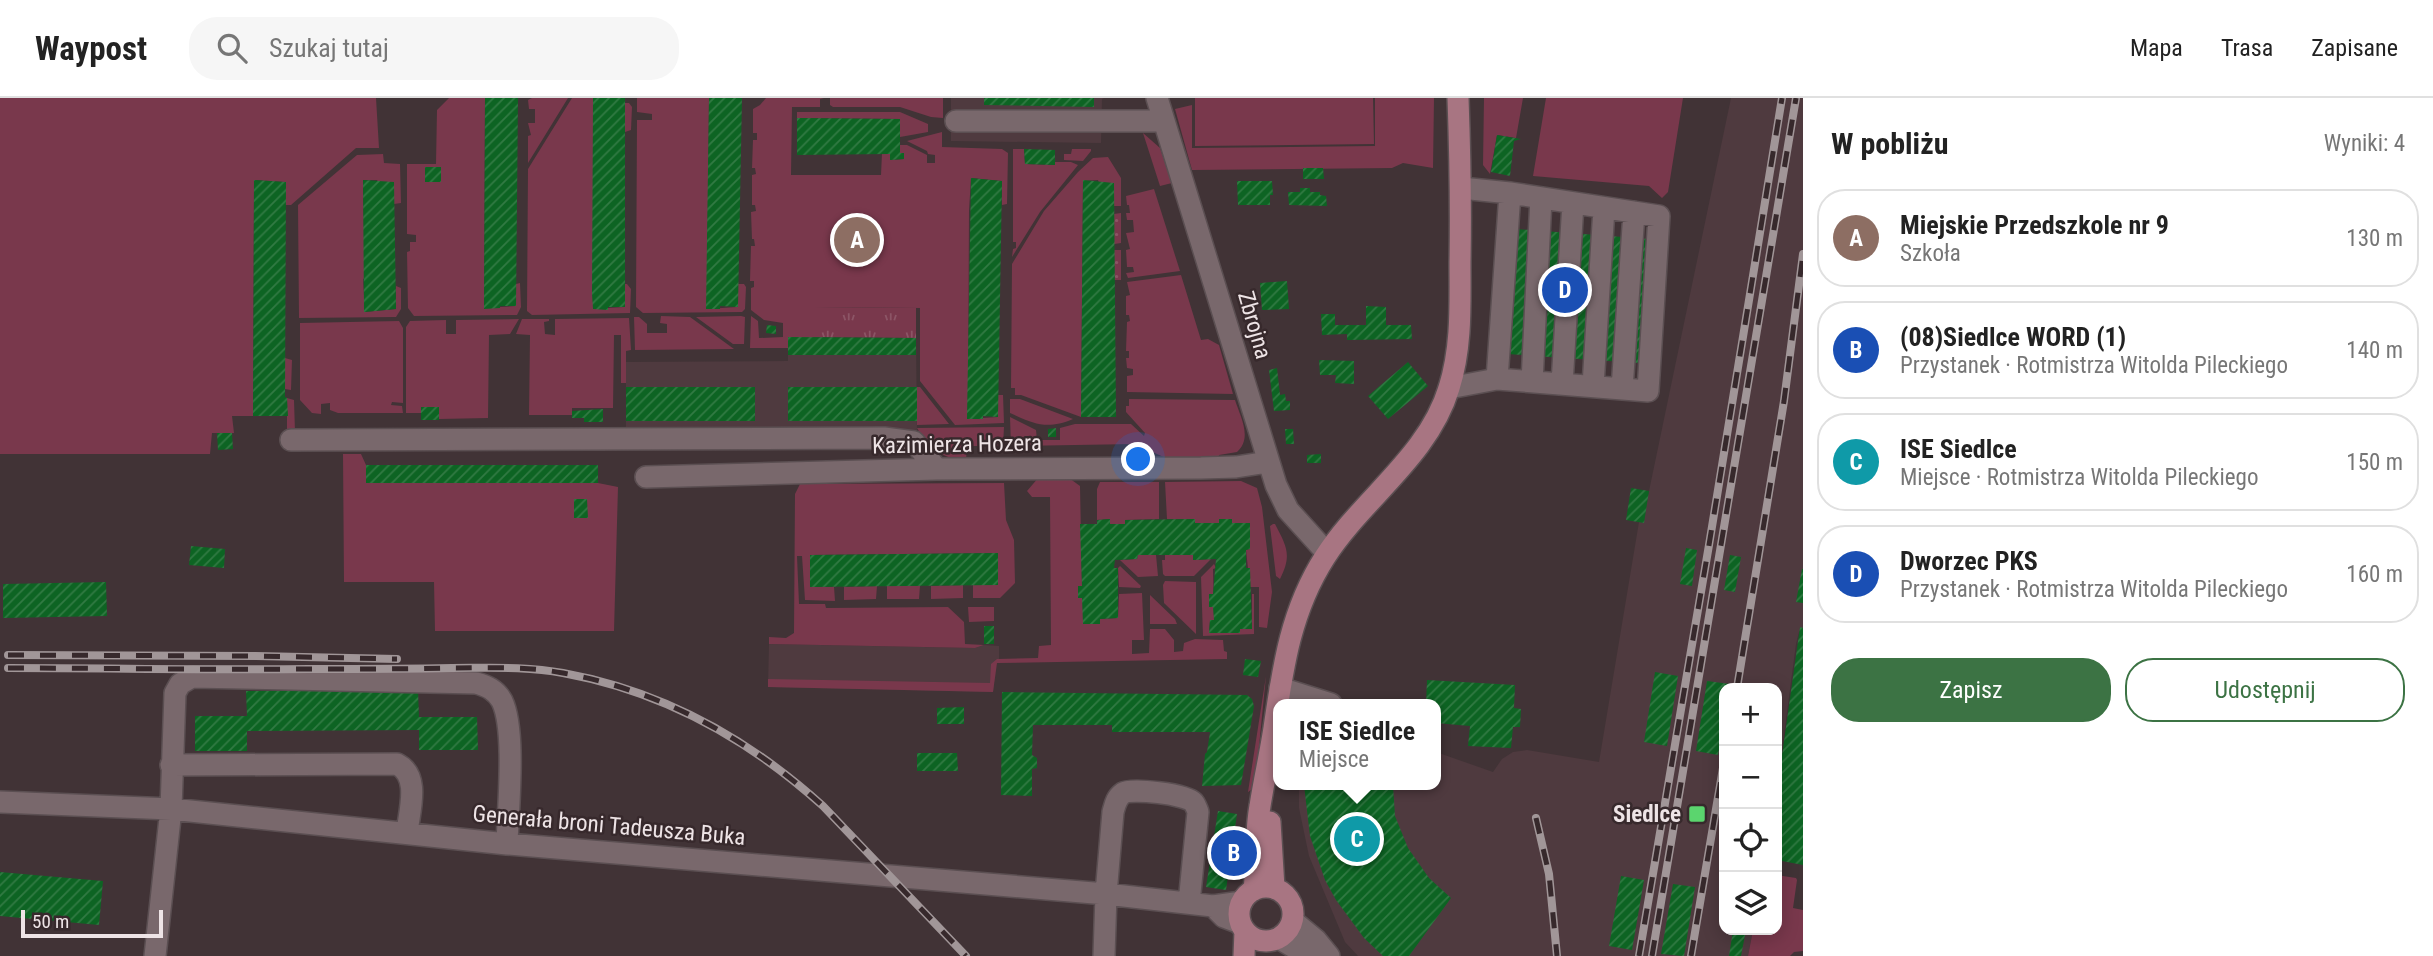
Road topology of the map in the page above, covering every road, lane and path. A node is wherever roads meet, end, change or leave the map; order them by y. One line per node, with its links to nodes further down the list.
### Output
1 (1157, 98): 4 (street, Zbrojna)
2 (1458, 98): 5 (main road)
3 (956, 121): 4 (street)
4 (1164, 121): 16 (street, Zbrojna)
5 (1461, 188): 6 (street); 14 (main road)
6 (1510, 193): 7 (street); 10 (street)
7 (1541, 198): 8 (street); 11 (street)
8 (1573, 203): 9 (street); 12 (street)
9 (1604, 208): 13 (street); 13 (street)
10 (1497, 379): 11 (street); 14 (street)
11 (1532, 382): 12 (street)
12 (1562, 384): 13 (street)
13 (1593, 387)
14 (1449, 388): 19 (main road)
15 (291, 440): 17 (street)
16 (1268, 462): 17 (street, Kazimierza Hozera); 19 (street, Zbrojna)
17 (937, 469): 18 (street, Kazimierza Hozera)
18 (646, 477)
19 (1327, 553): 20 (main road)
20 (1280, 688): 21 (main road); 22 (street)
21 (1278, 699)
22 (1315, 699)
23 (1273, 734): 31 (main road)
24 (171, 765): 26 (street); 27 (street); 28 (street)
25 (0, 802): 26 (street, Generała broni Tadeusza Buka)
26 (171, 809): 27 (street, Generała broni Tadeusza Buka); 34 (street)
27 (407, 833): 28 (street, Generała broni Tadeusza Buka)
28 (507, 844): 29 (street, Generała broni Tadeusza Buka)
29 (1106, 894): 30 (street, Generała broni Tadeusza Buka); 30 (street); 35 (street)
30 (1189, 903): 31 (street, Generała broni Tadeusza Buka)
31 (1251, 907): 32 (main road); 33 (main road); 36 (main road)
32 (1293, 921): 33 (main road); 38 (street)
33 (1270, 946): 37 (street)
34 (155, 956)
35 (1104, 956)
36 (1244, 956)
37 (1309, 956)
38 (1329, 956)

